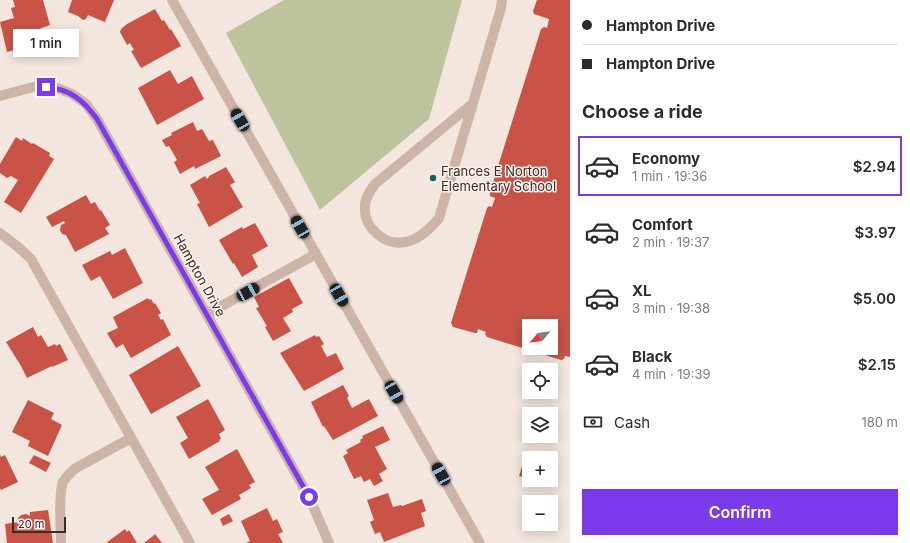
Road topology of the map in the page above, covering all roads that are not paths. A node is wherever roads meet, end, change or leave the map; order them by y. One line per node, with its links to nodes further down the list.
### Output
1 (172, 0): 6 (street)
2 (502, 0): 4 (street)
3 (0, 96): 7 (street, Hampton Drive)
4 (472, 104): 4 (street)
5 (0, 233): 8 (street)
6 (316, 254): 7 (street); 12 (street)
7 (207, 314): 11 (street, Hampton Drive)
8 (131, 438): 9 (street); 10 (street)
9 (61, 543)
10 (190, 543)
11 (329, 543)
12 (480, 543)

